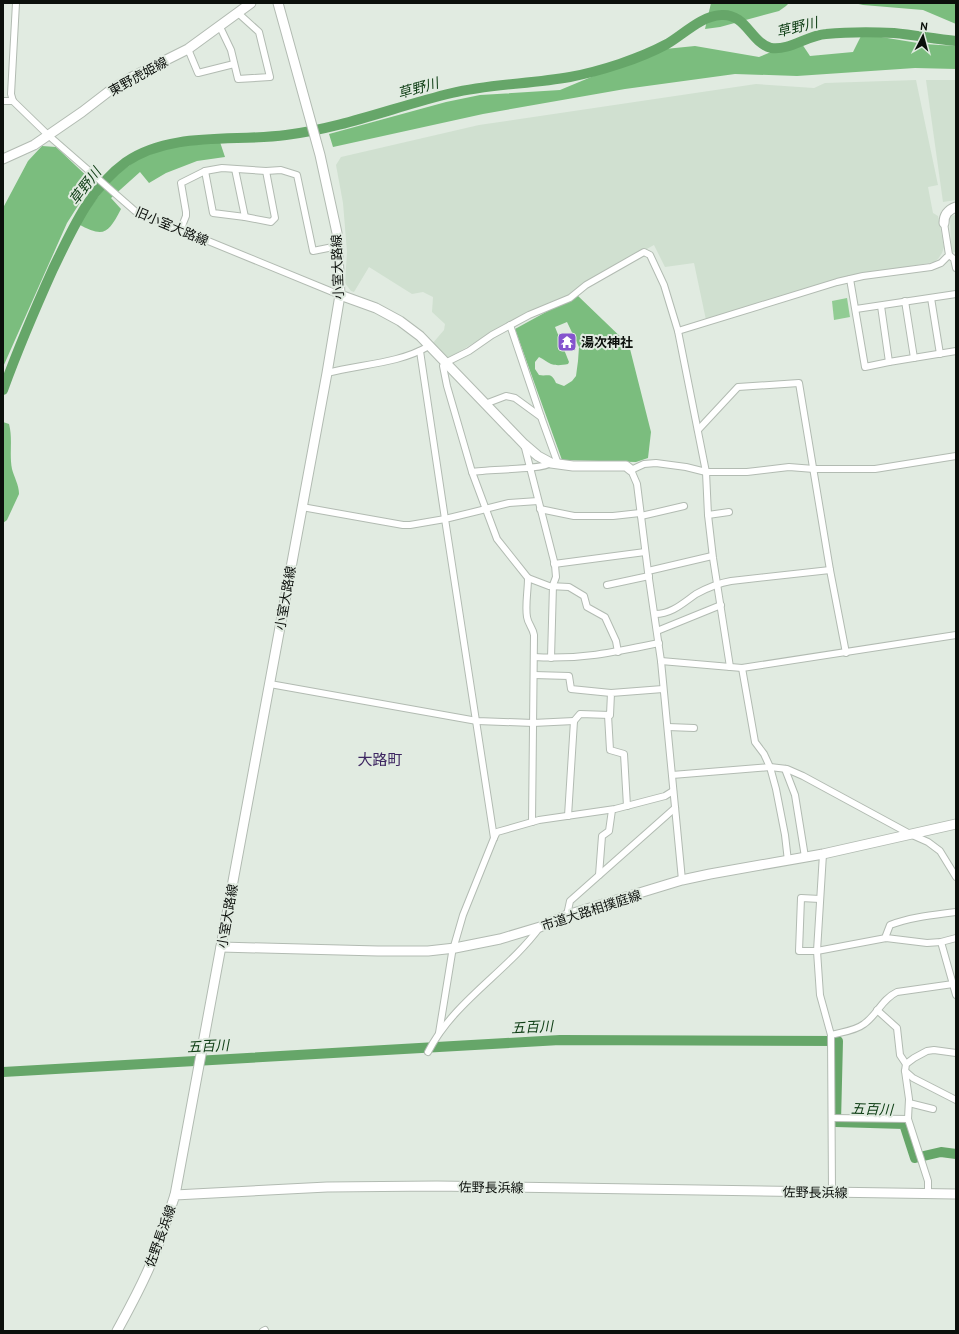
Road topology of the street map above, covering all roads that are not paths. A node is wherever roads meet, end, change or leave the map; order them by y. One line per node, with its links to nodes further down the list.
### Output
1 (16, 3): 9 (street)
2 (251, 3): 4 (main road, 東野虎姫線)
3 (278, 3): 19 (main road, 小室大路線)
4 (238, 13): 5 (main road, 東野虎姫線); 7 (street)
5 (220, 26): 6 (main road, 東野虎姫線); 7 (street)
6 (188, 48): 7 (street); 10 (main road, 東野虎姫線)
7 (234, 64)
8 (3, 101): 9 (street)
9 (13, 101): 10 (street, 旧小室大路線)
10 (51, 138): 11 (main road, 東野虎姫線); 18 (street, 旧小室大路線)
11 (3, 159)
12 (235, 169): 13 (street); 14 (street); 16 (street)
13 (205, 171): 16 (street); 18 (street)
14 (266, 171): 16 (street); 19 (street)
15 (956, 207): 17 (main road)
16 (245, 217)
17 (944, 223): 20 (street)
18 (180, 231): 24 (street, 旧小室大路線)
19 (338, 246): 24 (main road, 小室大路線)
20 (949, 255): 21 (street); 22 (street)
21 (956, 268)
22 (850, 279): 28 (street); 30 (street)
23 (956, 294): 25 (street)
24 (340, 295): 31 (main road); 38 (main road, 小室大路線)
25 (931, 298): 26 (street); 34 (street)
26 (905, 301): 27 (street); 35 (street)
27 (881, 306): 28 (street); 36 (street)
28 (856, 309): 36 (street)
29 (510, 325): 30 (street); 37 (street); 40 (street)
30 (678, 331): 41 (street)
31 (429, 346): 32 (street); 37 (main road)
32 (420, 351): 38 (street); 58 (street)
33 (956, 351): 34 (street)
34 (940, 354): 35 (street)
35 (914, 358): 36 (street)
36 (889, 362)
37 (445, 363): 39 (main road); 48 (street)
38 (327, 373): 52 (main road, 小室大路線)
39 (485, 404): 40 (street); 42 (main road)
40 (541, 417): 44 (street)
41 (698, 430): 46 (street); 49 (street)
42 (524, 444): 44 (main road); 45 (street)
43 (956, 456): 46 (street)
44 (554, 463): 45 (street); 47 (main road)
45 (529, 468): 48 (street); 50 (street)
46 (814, 469): 49 (street); 62 (street)
47 (631, 470): 49 (street); 56 (street)
48 (472, 472): 53 (street)
49 (706, 472): 57 (street)
50 (538, 501): 53 (street); 54 (street)
51 (684, 506): 56 (street)
52 (302, 507): 58 (street); 81 (main road, 小室大路線)
53 (486, 509): 58 (street); 64 (street)
54 (540, 509): 56 (street); 61 (street)
55 (730, 512): 57 (street)
56 (640, 514): 59 (street)
57 (708, 515): 60 (street)
58 (445, 519): 85 (street)
59 (645, 552): 61 (street); 63 (street)
60 (712, 556): 63 (street); 65 (street)
61 (554, 564): 66 (street)
62 (830, 570): 65 (street); 74 (street)
63 (648, 573): 67 (street); 69 (street)
64 (528, 578): 66 (street); 75 (street)
65 (718, 583): 68 (street); 69 (street)
66 (553, 585): 73 (street); 76 (street)
67 (607, 585)
68 (721, 605): 70 (street); 78 (street)
69 (655, 614): 70 (street)
70 (657, 631): 72 (street)
71 (956, 636): 74 (street)
72 (659, 643): 73 (street); 77 (street)
73 (618, 652): 76 (street)
74 (846, 653): 79 (street)
75 (534, 657): 76 (street); 80 (street)
76 (550, 658)
77 (662, 661): 78 (street); 82 (street)
78 (730, 667): 79 (street)
79 (742, 668): 90 (street)
80 (534, 675): 83 (street); 87 (street)
81 (270, 684): 85 (street); 117 (main road, 小室大路線)
82 (664, 689): 83 (street); 88 (street)
83 (611, 693): 84 (street)
84 (608, 715): 86 (street); 94 (street)
85 (477, 721): 87 (street); 101 (street)
86 (574, 721): 87 (street); 97 (street)
87 (533, 723): 98 (street)
88 (668, 727): 89 (street); 92 (street)
89 (694, 728)
90 (770, 767): 91 (street); 92 (street); 104 (street)
91 (785, 769): 100 (street); 103 (street)
92 (672, 775): 93 (street)
93 (673, 792): 94 (street); 95 (street)
94 (627, 806): 96 (street)
95 (675, 808): 107 (street); 109 (street)
96 (612, 810): 97 (street); 107 (street)
97 (568, 816): 98 (street)
98 (532, 822): 101 (street)
99 (956, 824): 100 (main road, 市道大路相撲庭線)
100 (910, 834): 102 (main road, 市道大路相撲庭線); 105 (street)
101 (494, 838): 118 (street)
102 (823, 854): 103 (main road, 市道大路相撲庭線); 110 (street)
103 (805, 858): 104 (main road, 市道大路相撲庭線)
104 (788, 861): 109 (main road, 市道大路相撲庭線)
105 (948, 864): 106 (street); 108 (street)
106 (956, 864)
107 (599, 875): 112 (street)
108 (956, 877)
109 (682, 880): 112 (main road, 市道大路相撲庭線)
110 (820, 899): 119 (street); 119 (street)
111 (956, 912): 114 (street)
112 (567, 915): 113 (main road, 市道大路相撲庭線)
113 (540, 927): 118 (main road, 市道大路相撲庭線); 123 (street)
114 (885, 938): 116 (street); 119 (street)
115 (956, 938): 116 (street)
116 (941, 942): 120 (street)
117 (221, 947): 118 (main road, 市道大路相撲庭線); 137 (main road, 小室大路線)
118 (455, 948): 123 (street)
119 (817, 951): 124 (street)
120 (953, 984): 121 (street); 122 (street)
121 (956, 995)
122 (877, 1010): 124 (street); 127 (street)
123 (439, 1033): 125 (street)
124 (831, 1036): 132 (street)
125 (428, 1052)
126 (956, 1053): 127 (street)
127 (906, 1064): 128 (street)
128 (905, 1071): 129 (street); 130 (street)
129 (956, 1100)
130 (909, 1103): 131 (street); 133 (street)
131 (933, 1109)
132 (832, 1118): 133 (street); 134 (street)
133 (908, 1119): 135 (street)
134 (832, 1192): 135 (main road, 佐野長浜線); 137 (main road, 佐野長浜線)
135 (928, 1193): 136 (main road, 佐野長浜線)
136 (956, 1194)
137 (175, 1195): 138 (main road, 佐野長浜線)
138 (117, 1331)

